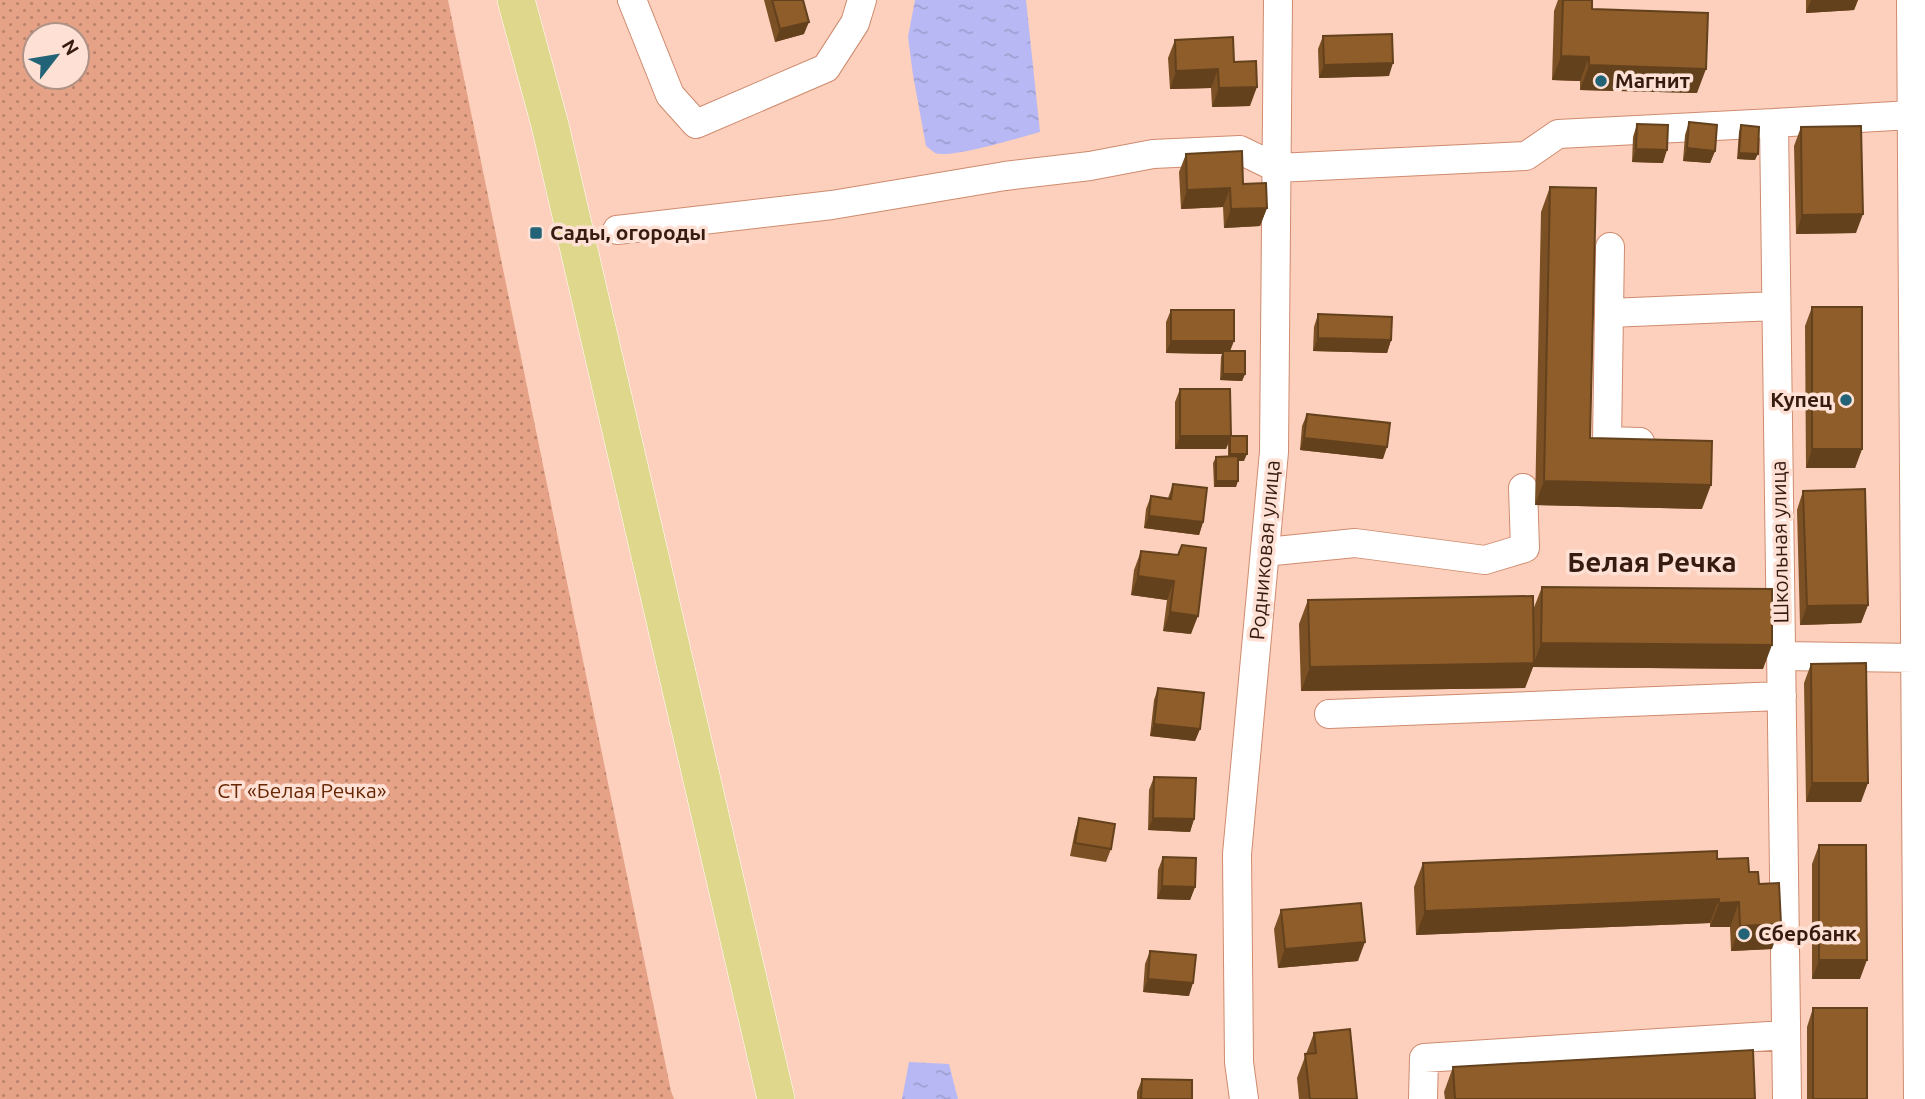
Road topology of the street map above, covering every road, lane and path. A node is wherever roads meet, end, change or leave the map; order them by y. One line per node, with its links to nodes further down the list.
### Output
1 (516, 0): 23 (main road)
2 (632, 0): 3 (street)
3 (862, 0)
4 (1278, 0): 8 (street, Родниковая улица)
5 (1911, 0): 6 (street)
6 (1911, 115): 7 (street); 9 (street)
7 (1774, 123): 8 (street); 12 (street, Школьная улица)
8 (1277, 168): 10 (street); 16 (street, Родниковая улица)
9 (1919, 208): 18 (street)
10 (617, 230)
11 (1611, 247): 13 (street)
12 (1776, 306): 13 (street); 17 (street, Школьная улица)
13 (1609, 313): 14 (street)
14 (1669, 442)
15 (1524, 488): 16 (street)
16 (1265, 552): 24 (street, Родниковая улица)
17 (1781, 656): 18 (street); 19 (street, Школьная улица)
18 (1915, 657): 21 (street)
19 (1782, 696): 20 (street); 22 (street, Школьная улица)
20 (1329, 714)
21 (1921, 950): 27 (street)
22 (1786, 1035): 25 (street); 26 (street, Школьная улица)
23 (776, 1099)
24 (1244, 1099)
25 (1423, 1099)
26 (1787, 1099)
27 (1918, 1099)

